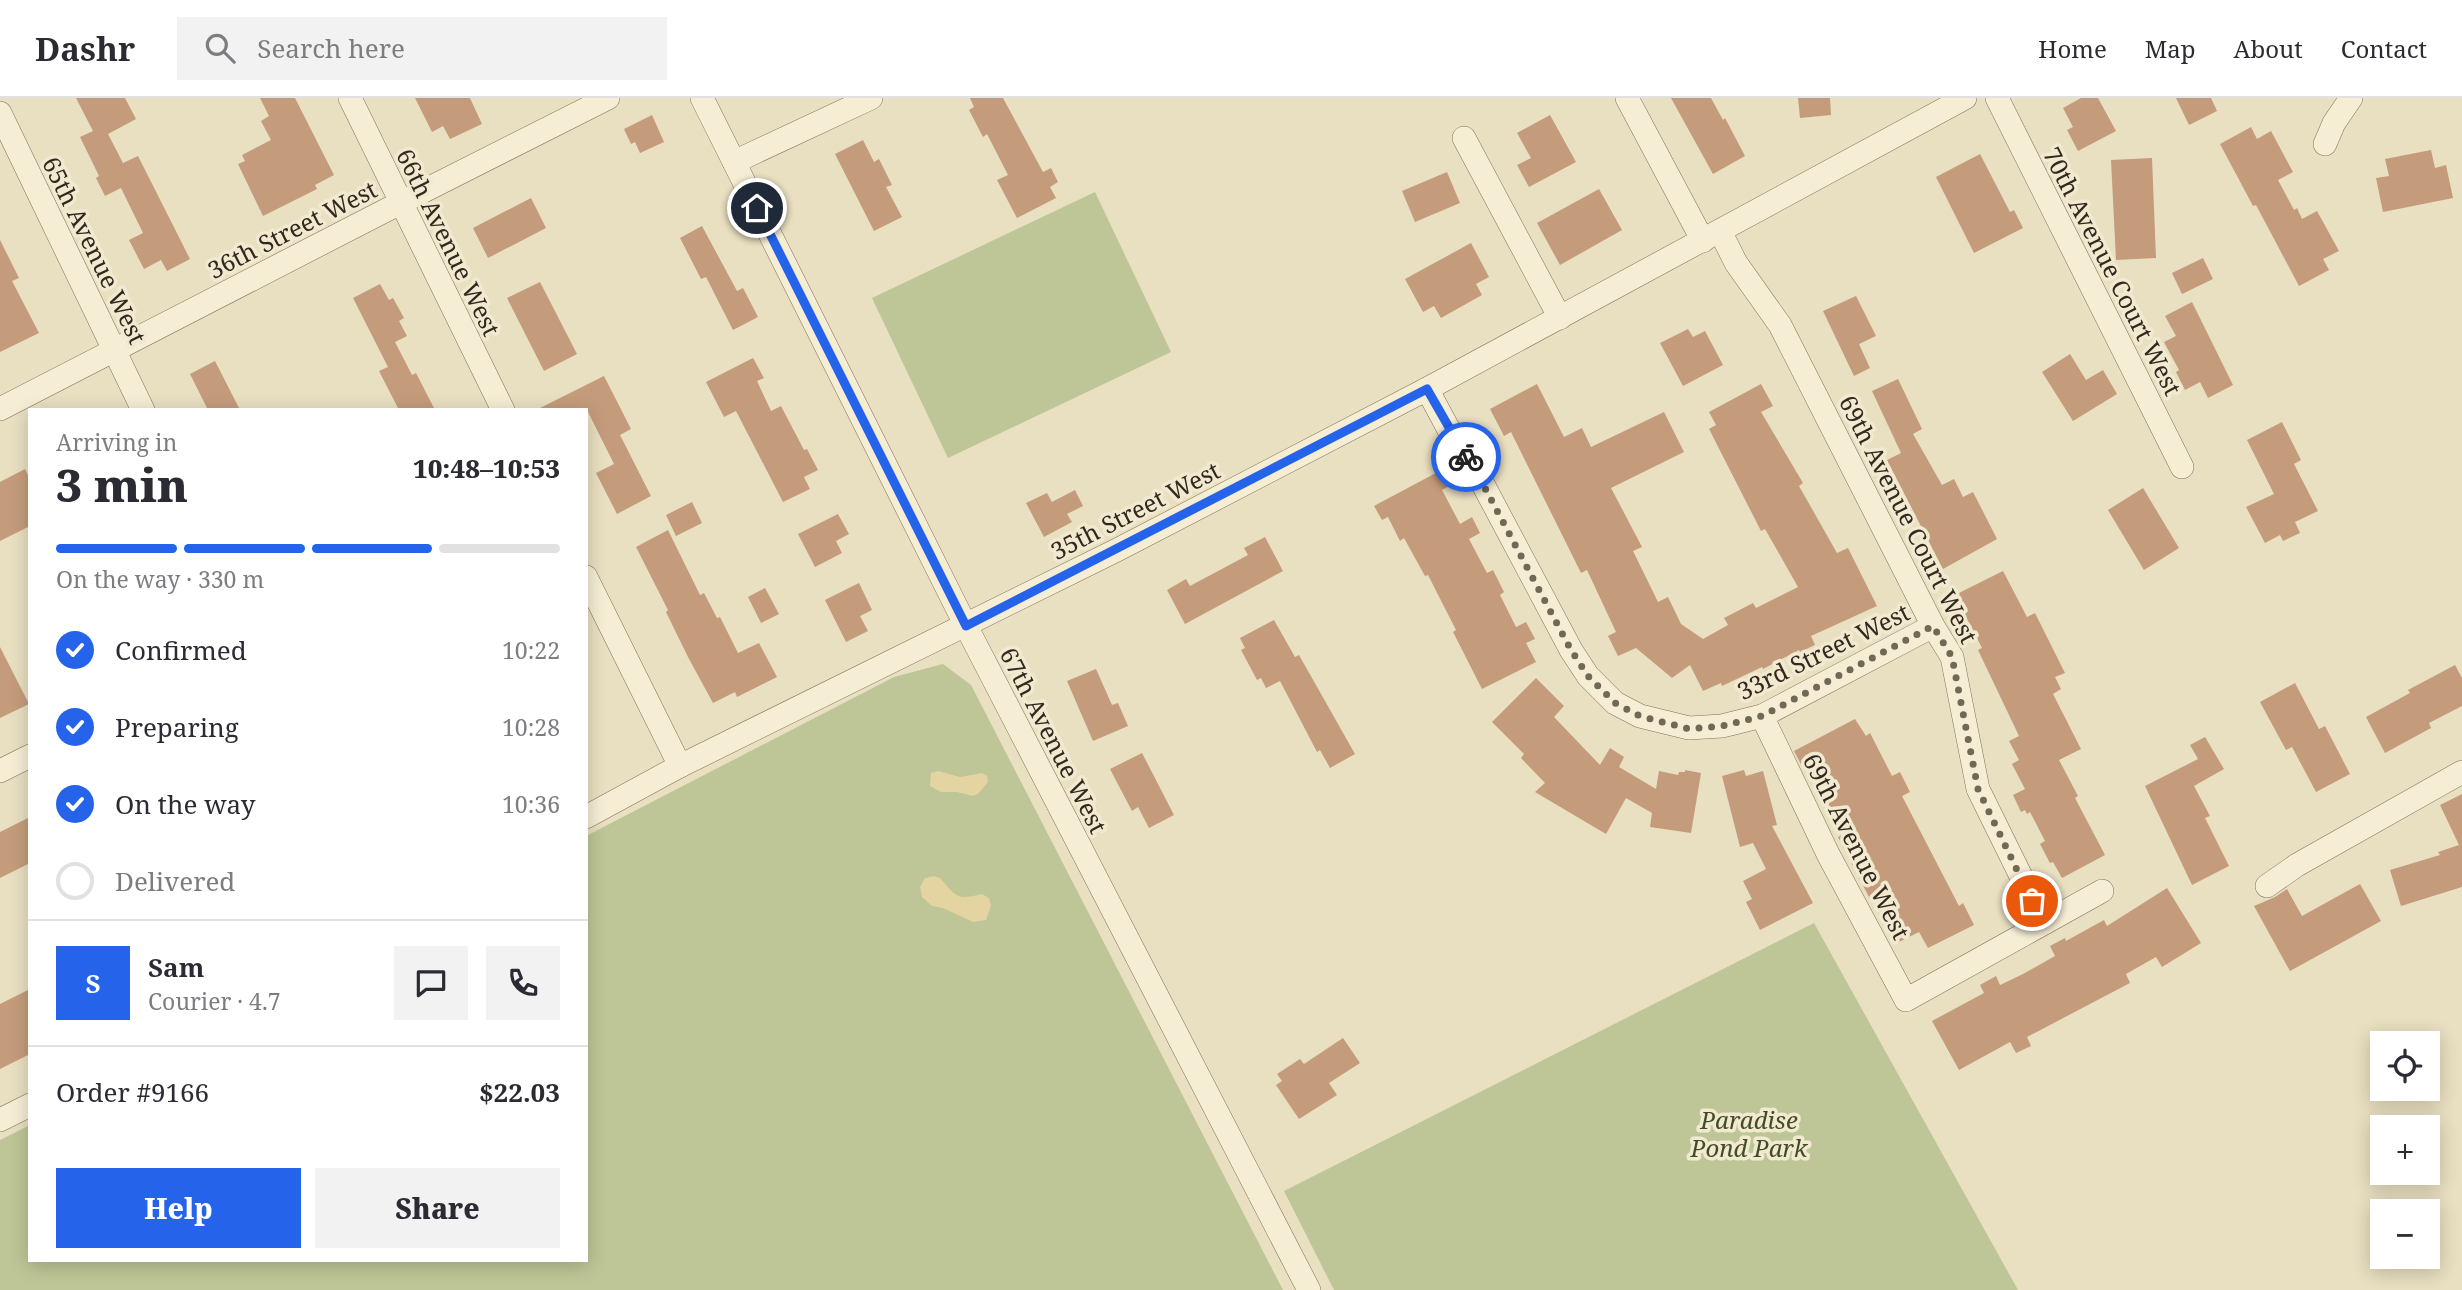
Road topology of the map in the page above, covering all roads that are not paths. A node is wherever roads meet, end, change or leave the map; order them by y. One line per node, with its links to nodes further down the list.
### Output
1 (350, 98): 13 (street, 66th Avenue West)
2 (608, 98): 13 (street, 36th Street West)
3 (702, 98): 12 (street, 67th Avenue West)
4 (871, 98): 12 (street)
5 (1627, 98): 14 (street)
6 (1997, 98): 21 (street, 70th Avenue Court West)
7 (2351, 98): 11 (street)
8 (1954, 101): 14 (street, 35th Street West)
9 (0, 113): 16 (street, 65th Avenue West)
10 (1464, 138): 15 (street)
11 (2325, 144)
12 (734, 162): 23 (street, 67th Avenue West)
13 (400, 203): 16 (street, 36th Street West); 19 (street, 66th Avenue West)
14 (1712, 236): 15 (street, 35th Street West); 24 (street, 69th Avenue Court West)
15 (1560, 318): 17 (street, 35th Street West)
16 (114, 350): 18 (street, 65th Avenue West); 20 (street, 36th Street West)
17 (1427, 389): 23 (street, 35th Street West); 25 (street, 33rd Street West)
18 (142, 408)
19 (502, 408)
20 (0, 409)
21 (2182, 467)
22 (588, 581): 27 (street)
23 (966, 626): 27 (street, 35th Street West); 36 (street, 67th Avenue West)
24 (1933, 626): 25 (street, 33rd Street West); 33 (street, 69th Avenue Court West)
25 (1762, 716): 33 (street, 69th Avenue West)
26 (28, 757): 28 (street)
27 (680, 766): 30 (street, 35th Street West)
28 (0, 771)
29 (2462, 772): 31 (street)
30 (588, 816)
31 (2267, 886)
32 (2102, 891): 33 (street)
33 (2043, 923)
34 (28, 1106): 35 (street)
35 (0, 1120)
36 (1309, 1290)

